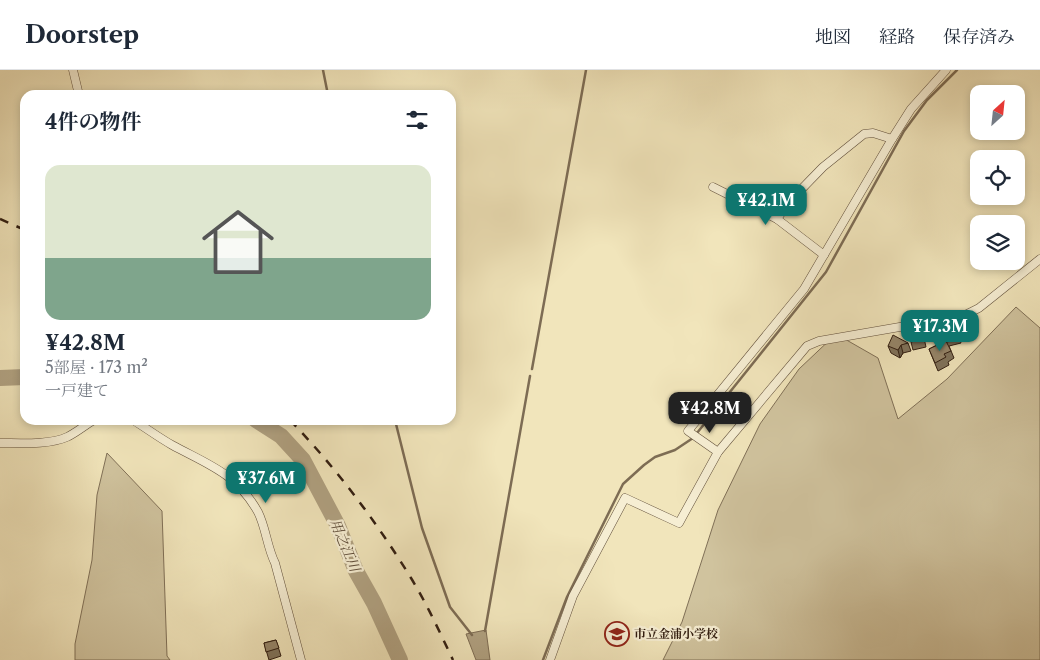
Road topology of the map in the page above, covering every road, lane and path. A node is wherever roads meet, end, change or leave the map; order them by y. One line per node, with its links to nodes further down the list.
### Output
1 (74, 70): 3 (street)
2 (946, 70): 4 (street)
3 (78, 90)
4 (892, 139): 6 (street); 7 (street)
5 (713, 187): 6 (street)
6 (777, 218): 7 (street)
7 (824, 255): 12 (street)
8 (1040, 259): 12 (street)
9 (86, 425): 11 (street)
10 (141, 425): 13 (street)
11 (0, 443)
12 (717, 452): 14 (street)
13 (301, 660)
14 (550, 660)

